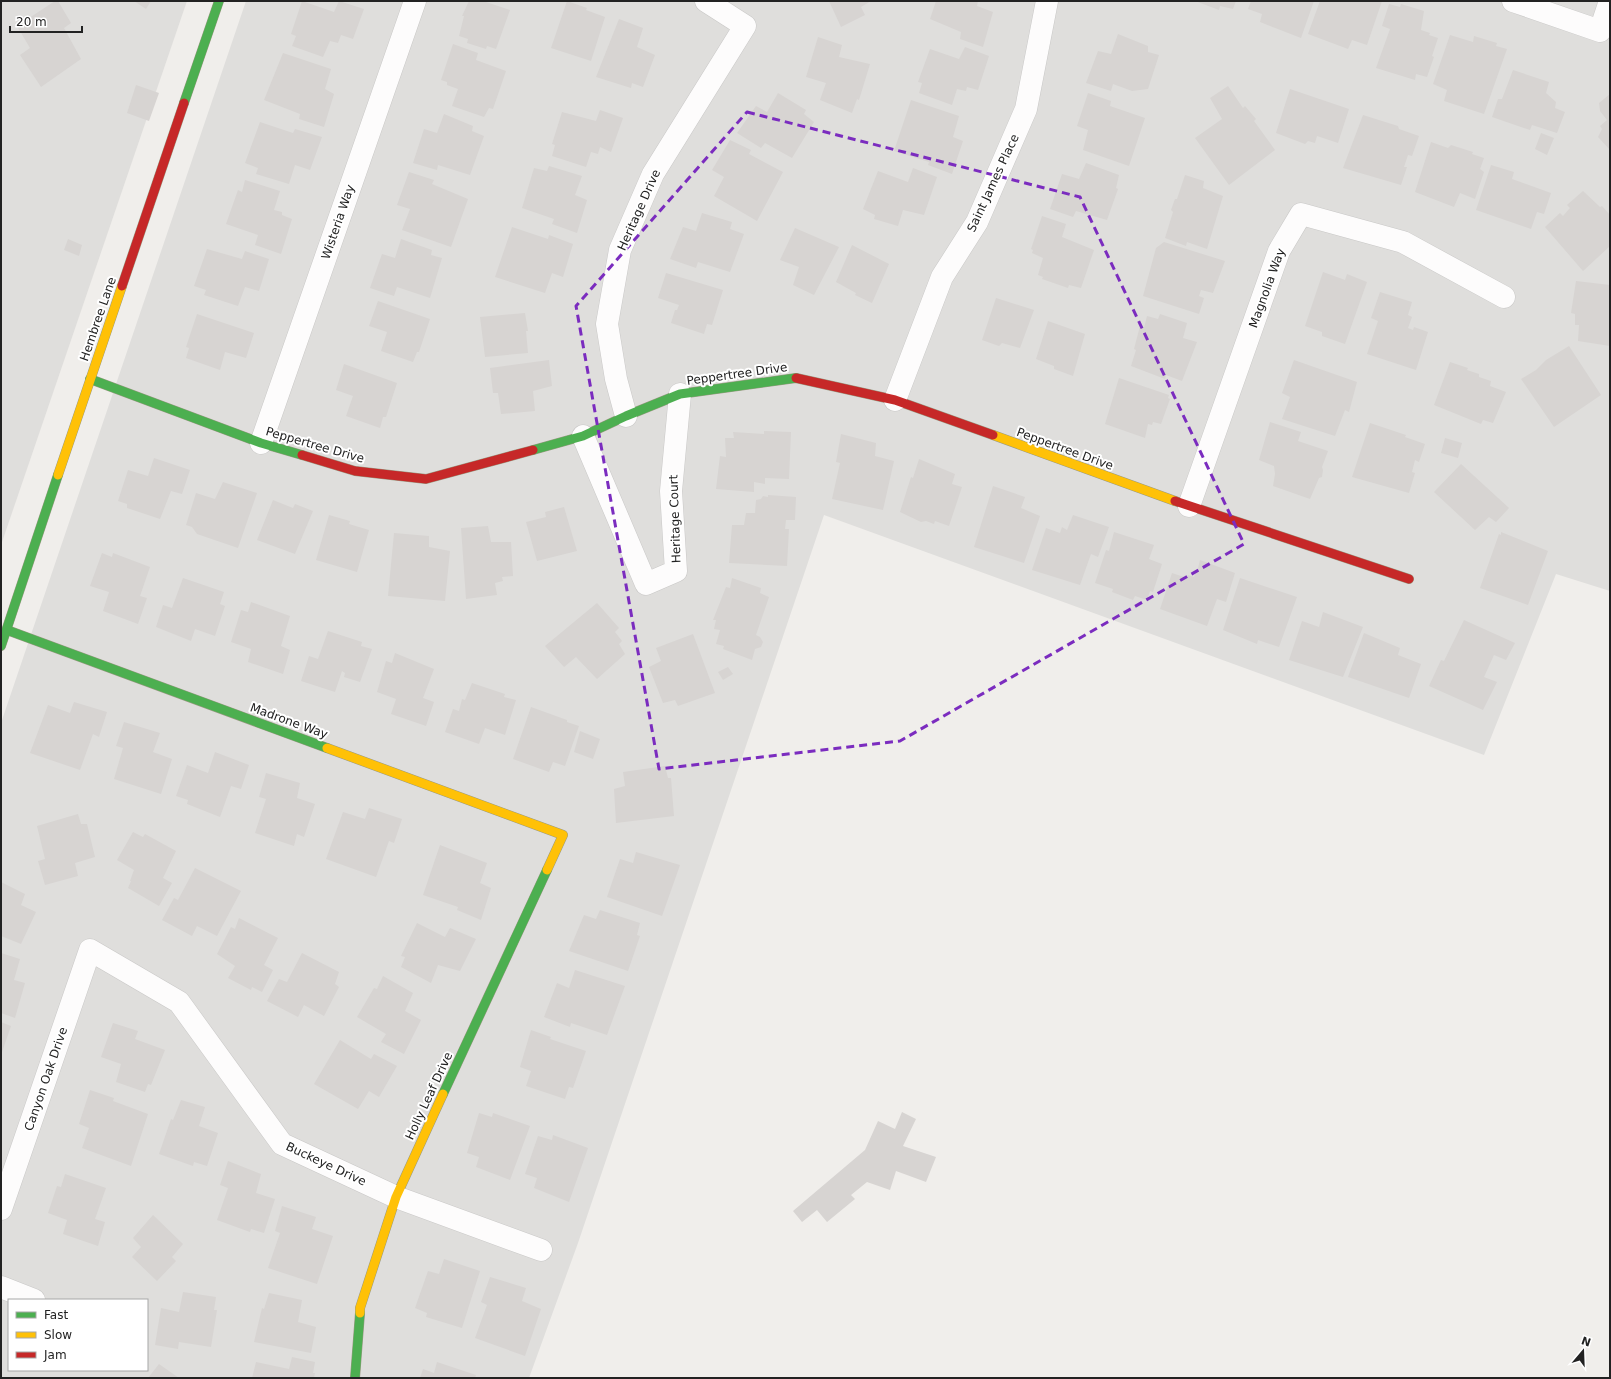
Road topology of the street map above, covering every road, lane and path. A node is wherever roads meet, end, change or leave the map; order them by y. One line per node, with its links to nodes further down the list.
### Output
1 (219, 1): 8 (street, Hembree Lane)
2 (415, 1): 13 (street, Wisteria Way)
3 (706, 1): 11 (street, Heritage Drive)
4 (1047, 1): 10 (street, Saint James Place)
5 (1513, 1): 6 (street)
6 (1610, 1)
7 (1504, 296): 14 (street, Magnolia Way)
8 (90, 379): 13 (street, Peppertree Drive); 16 (street, Hembree Lane)
9 (680, 394): 10 (street, Peppertree Drive); 11 (street, Peppertree Drive); 12 (street, Heritage Court)
10 (895, 400): 14 (street, Peppertree Drive)
11 (626, 416): 12 (street, Peppertree Drive)
12 (583, 436): 13 (street, Peppertree Drive)
13 (261, 443)
14 (1189, 506): 15 (street, Peppertree Drive)
15 (1409, 579)
16 (7, 630): 17 (street, Hembree Lane); 18 (street, Madrone Way)
17 (1, 646)
18 (563, 835): 20 (street, Holly Leaf Drive)
19 (90, 950): 20 (street, Buckeye Drive); 21 (street, Canyon Oak Drive)
20 (396, 1197): 22 (street, Buckeye Drive); 25 (street, Holly Leaf Drive)
21 (1, 1209)
22 (540, 1250)
23 (1, 1287): 24 (street)
24 (31, 1299)
25 (355, 1378)

